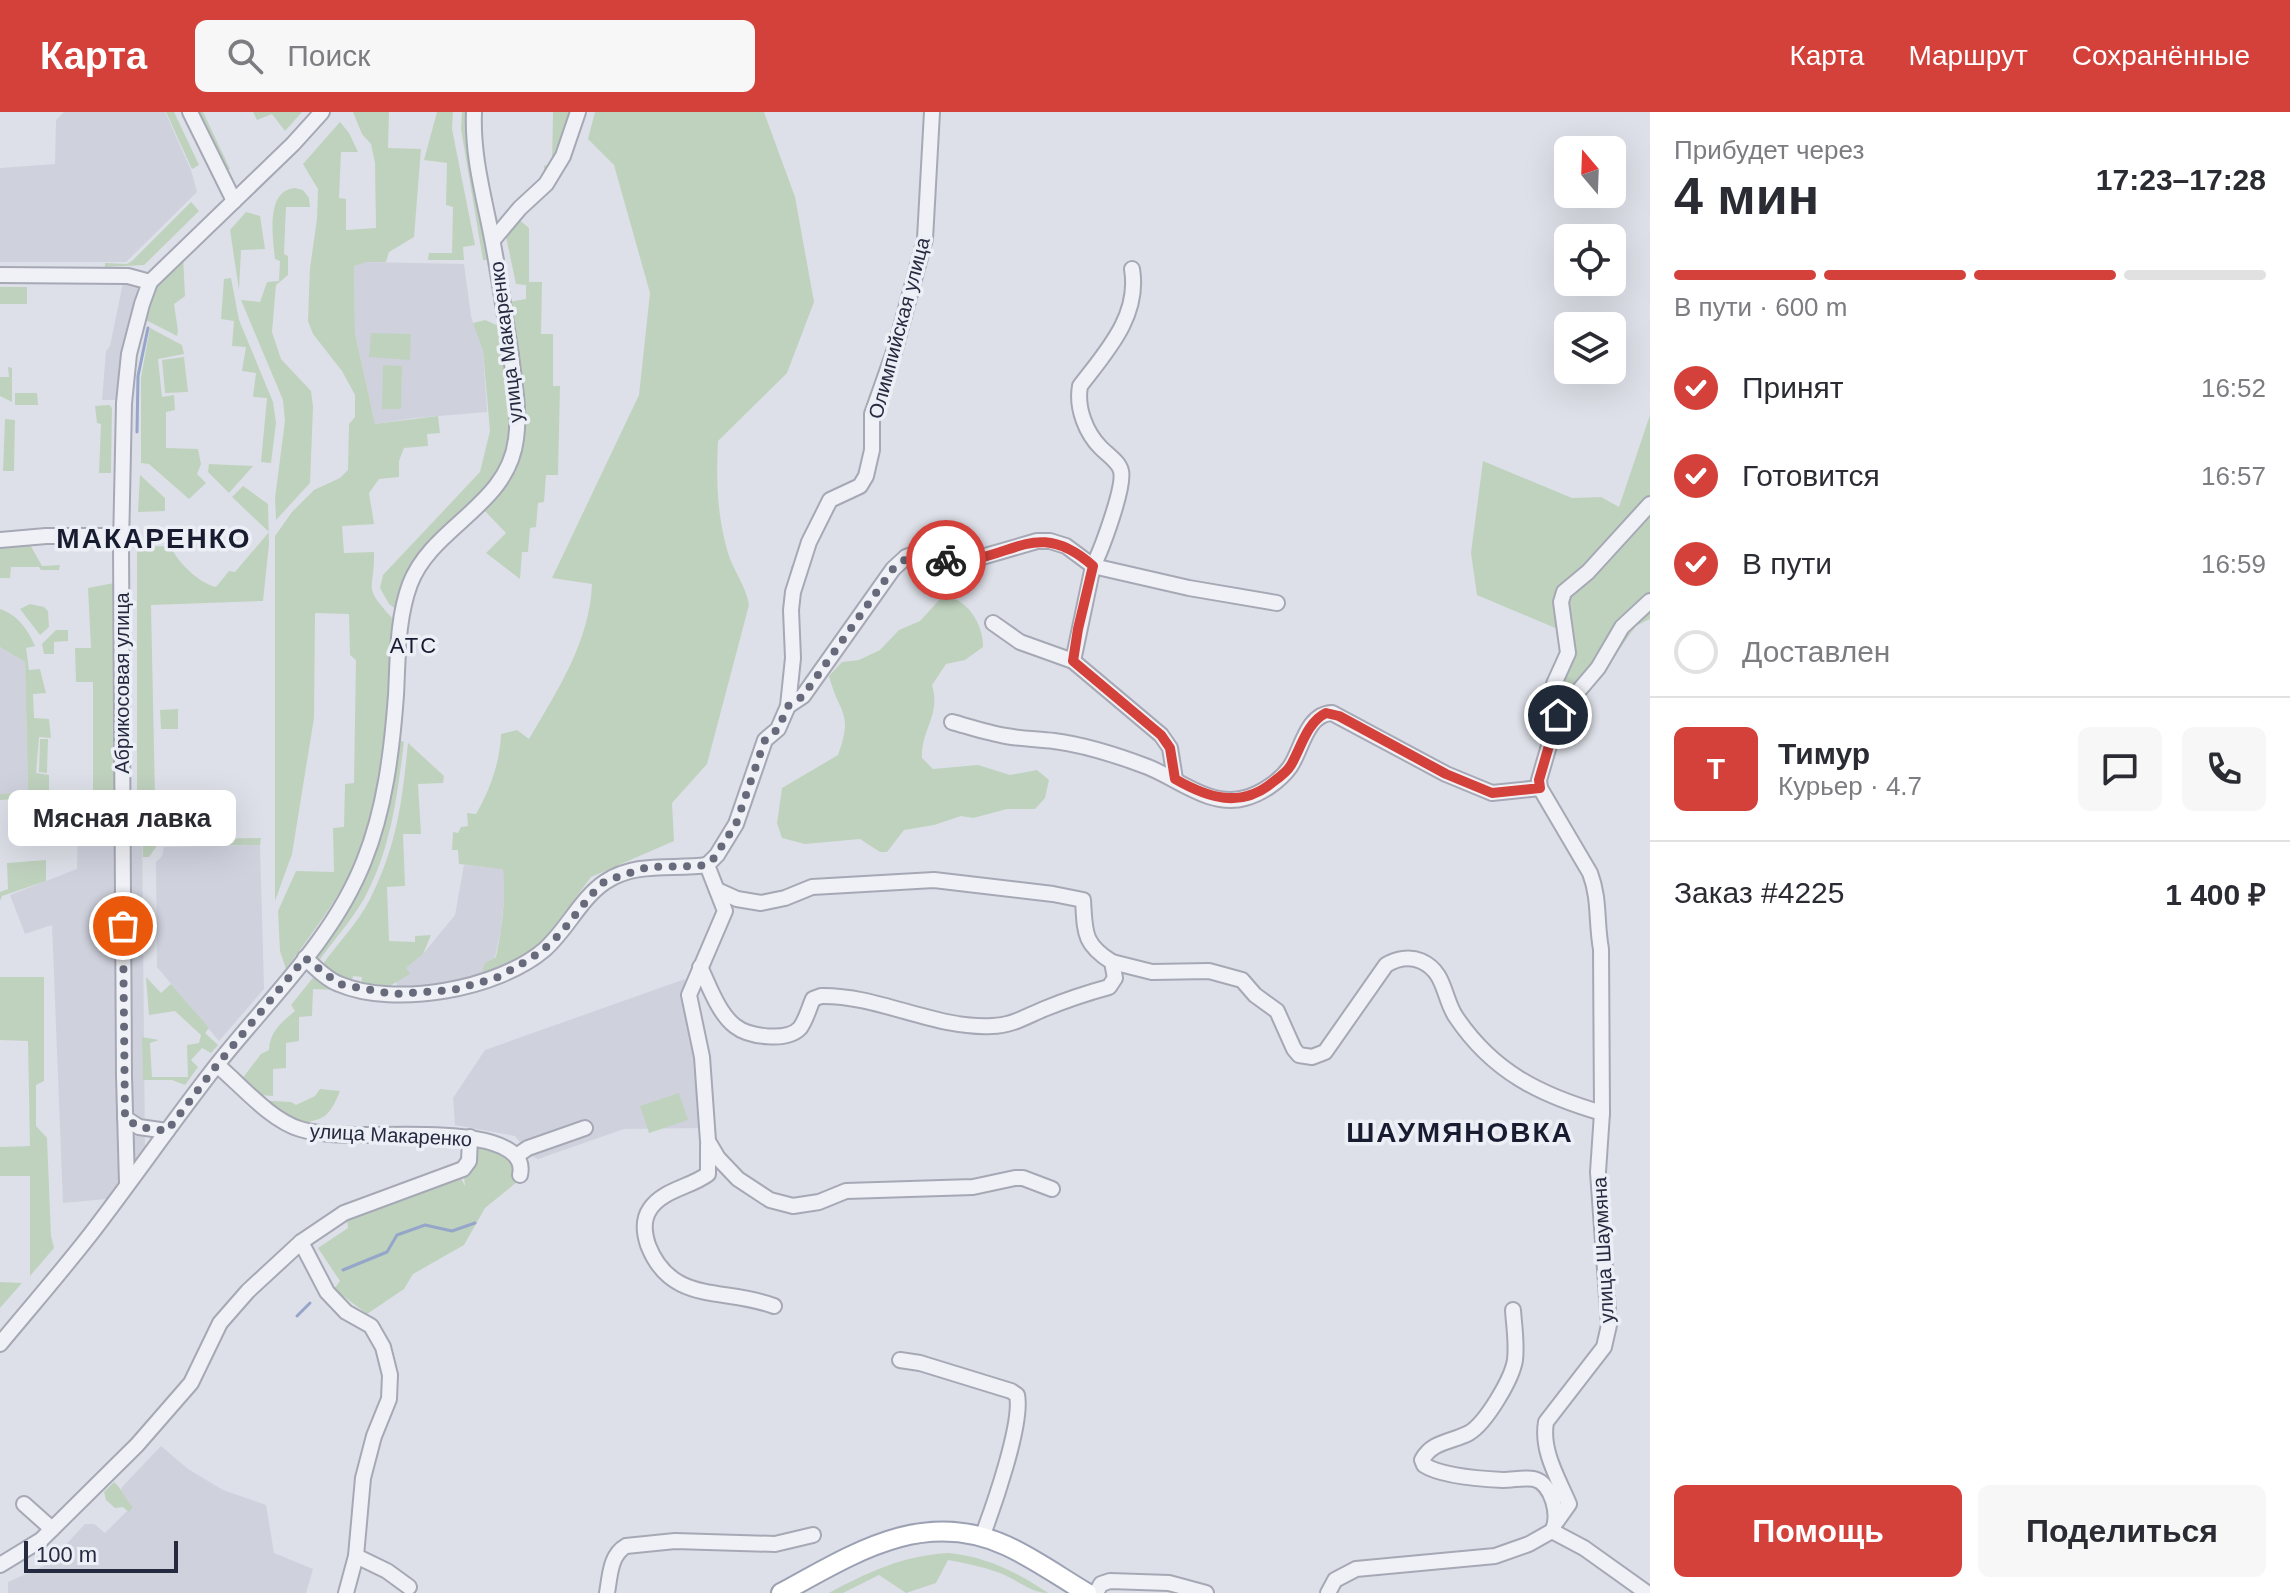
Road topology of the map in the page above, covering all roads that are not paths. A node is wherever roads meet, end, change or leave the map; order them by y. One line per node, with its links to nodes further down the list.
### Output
1 (190, 112): 6 (street)
2 (322, 112): 6 (street, Абрикосовая улица)
3 (474, 112): 7 (street, улица Макаренко)
4 (578, 112): 7 (street, улица Макаренко)
5 (932, 112): 19 (street, Олимпийская улица)
6 (234, 201): 10 (street, Абрикосовая улица)
7 (493, 240): 26 (street, улица Макаренко)
8 (1132, 269): 14 (street)
9 (0, 275): 10 (street)
10 (150, 282): 12 (street, Абрикосовая улица)
11 (1650, 504): 20 (street)
12 (121, 536): 13 (street); 31 (street, Абрикосовая улица)
13 (0, 540)
14 (1093, 566): 16 (street, Олимпийская улица); 18 (street); 19 (street, Олимпийская улица)
15 (1650, 601): 20 (street)
16 (1277, 603)
17 (993, 623): 18 (street)
18 (1073, 661): 22 (street)
19 (788, 706): 24 (street, Олимпийская улица)
20 (1558, 715): 23 (street)
21 (952, 722): 22 (street)
22 (1175, 779): 23 (street)
23 (1540, 788): 30 (street, улица Шаумяна)
24 (707, 865): 25 (street); 26 (street)
25 (717, 890): 27 (street); 28 (street)
26 (305, 958): 29 (street, улица Макаренко)
27 (1112, 962): 28 (street); 30 (street)
28 (700, 967): 35 (street)
29 (217, 1065): 33 (street, улица Макаренко); 34 (street, улица Макаренко)
30 (1602, 1113): 47 (street, улица Шаумяна)
31 (125, 1118): 33 (street); 38 (street, Абрикосовая улица)
32 (585, 1128): 36 (street)
33 (167, 1131): 38 (street, улица Макаренко)
34 (470, 1137): 36 (street, улица Макаренко); 40 (street)
35 (708, 1141): 39 (street); 41 (street)
36 (516, 1156): 37 (street)
37 (520, 1175)
38 (127, 1184): 43 (street, улица Макаренко); 44 (street, улица Макаренко)
39 (1052, 1189)
40 (301, 1242): 48 (street); 51 (street)
41 (774, 1306)
42 (1513, 1310): 47 (street)
43 (0, 1330)
44 (0, 1344)
45 (900, 1360): 50 (street)
46 (24, 1504): 48 (street)
47 (1554, 1526): 60 (street); 61 (street)
48 (52, 1529): 52 (street)
49 (813, 1535): 55 (street)
50 (982, 1537): 56 (main road); 57 (main road)
51 (356, 1556): 53 (street); 54 (street)
52 (0, 1565)
53 (409, 1587)
54 (346, 1593)
55 (607, 1593)
56 (781, 1593)
57 (1087, 1593)
58 (1096, 1593): 59 (street)
59 (1206, 1593)
60 (1328, 1593)
61 (1647, 1593)

